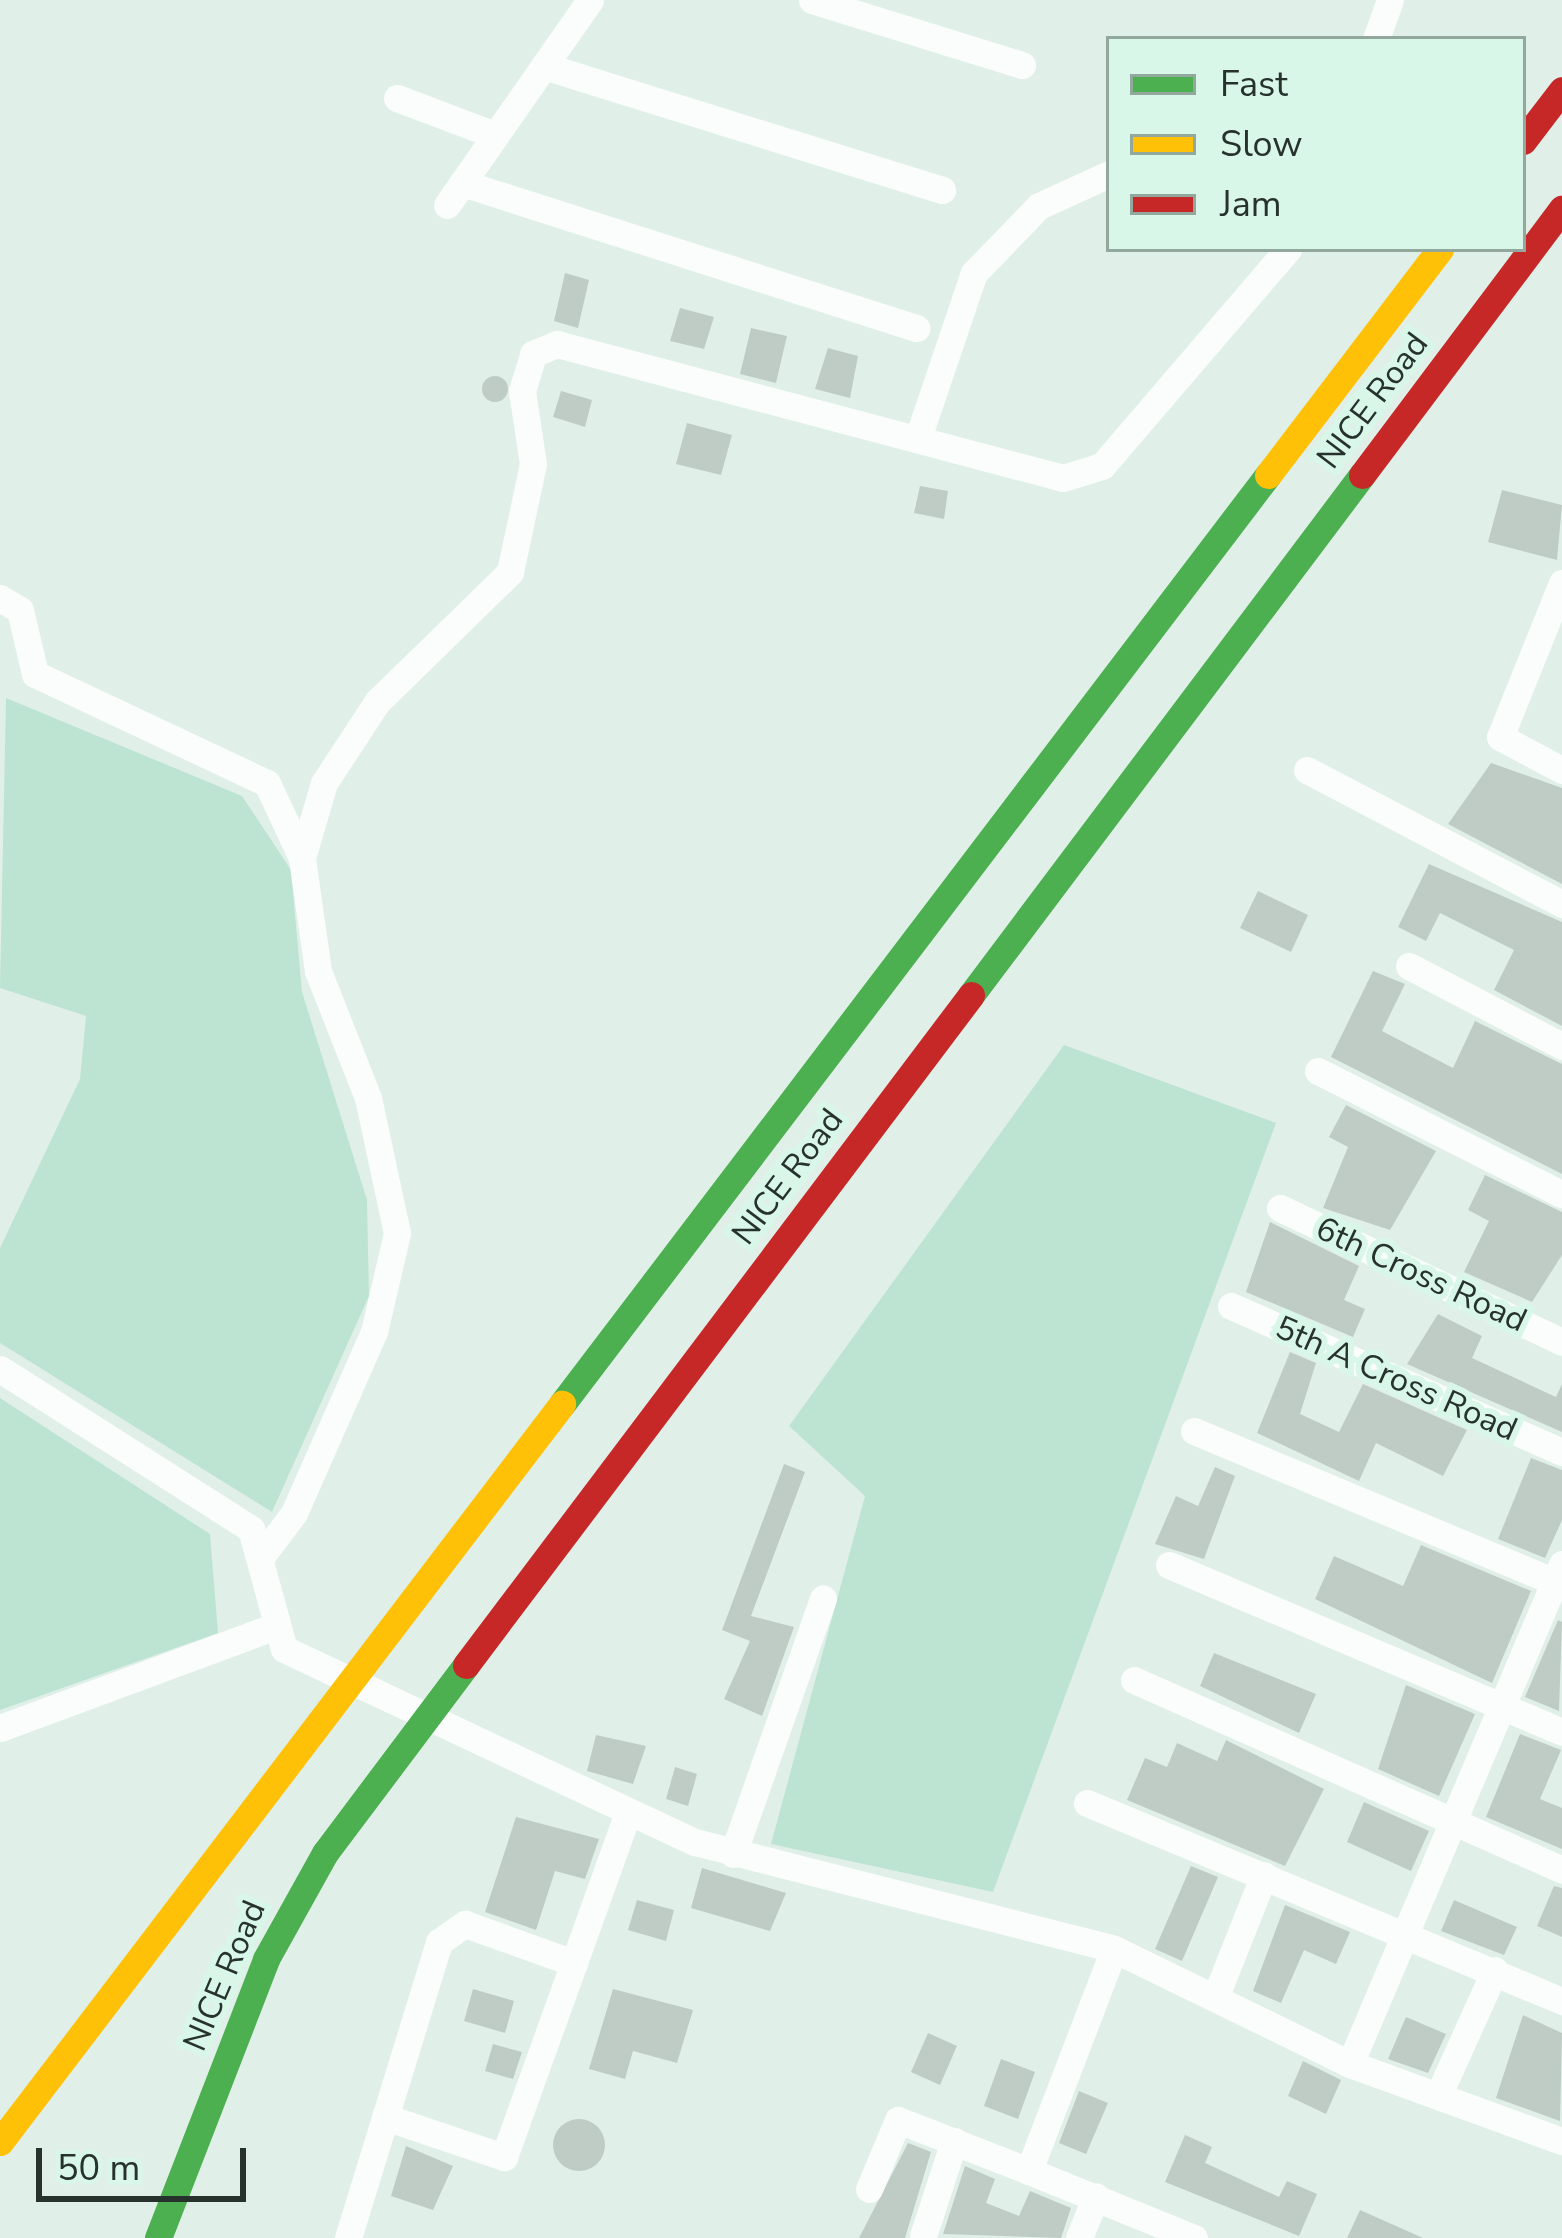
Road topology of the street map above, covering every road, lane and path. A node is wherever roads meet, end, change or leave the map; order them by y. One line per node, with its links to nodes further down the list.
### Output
1 (590, 0): 6 (street)
2 (812, 0): 5 (street)
3 (1390, 0): 4 (street)
4 (1377, 36)
5 (1022, 65)
6 (544, 66): 9 (street); 12 (street)
7 (1562, 90): 10 (highway)
8 (397, 98): 9 (street)
9 (495, 135): 16 (street)
10 (1526, 137)
11 (1106, 175): 17 (street)
12 (942, 190)
13 (1562, 208): 65 (highway, NICE Road)
14 (1285, 252): 17 (street)
15 (1438, 252): 60 (highway, NICE Road)
16 (916, 328)
17 (918, 438): 22 (street)
18 (1562, 583): 21 (street)
19 (0, 598): 22 (street)
20 (1307, 770): 23 (street)
21 (1562, 770)
22 (302, 858): 34 (street)
23 (1562, 904)
24 (1409, 966): 25 (street)
25 (1562, 1046)
26 (1318, 1071): 27 (street)
27 (1562, 1194)
28 (1280, 1208): 30 (street, 6th Cross Road)
29 (1231, 1306): 33 (street, 5th A Cross Road)
30 (1562, 1342)
31 (0, 1369): 34 (street)
32 (1194, 1431): 36 (street)
33 (1562, 1452)
34 (261, 1557): 38 (street)
35 (1169, 1565): 40 (street)
36 (1560, 1577): 40 (street)
37 (824, 1598): 46 (street)
38 (271, 1628): 41 (street); 44 (street)
39 (1134, 1680): 45 (street)
40 (1500, 1706): 42 (street); 45 (street)
41 (0, 1728)
42 (1562, 1732)
43 (1087, 1803): 48 (street)
44 (628, 1812): 46 (street); 51 (street)
45 (1454, 1820): 47 (street); 49 (street)
46 (734, 1853): 50 (street)
47 (1562, 1870)
48 (1264, 1875): 49 (street); 53 (street)
49 (1406, 1930): 52 (street); 55 (street)
50 (1114, 1949): 53 (street); 61 (street)
51 (574, 1963): 57 (street); 57 (street)
52 (1495, 1970): 54 (street); 56 (street)
53 (1215, 1998): 55 (street)
54 (1562, 2001)
55 (1350, 2064): 56 (street)
56 (1438, 2096): 59 (street)
57 (385, 2117): 66 (street)
58 (954, 2141): 61 (street); 62 (street); 64 (street)
59 (1562, 2141)
60 (0, 2142)
61 (1029, 2170): 63 (street)
62 (869, 2188)
63 (1096, 2196): 67 (street); 68 (street)
64 (923, 2236)
65 (158, 2238)
66 (348, 2238)
67 (1078, 2238)
68 (1194, 2238)

